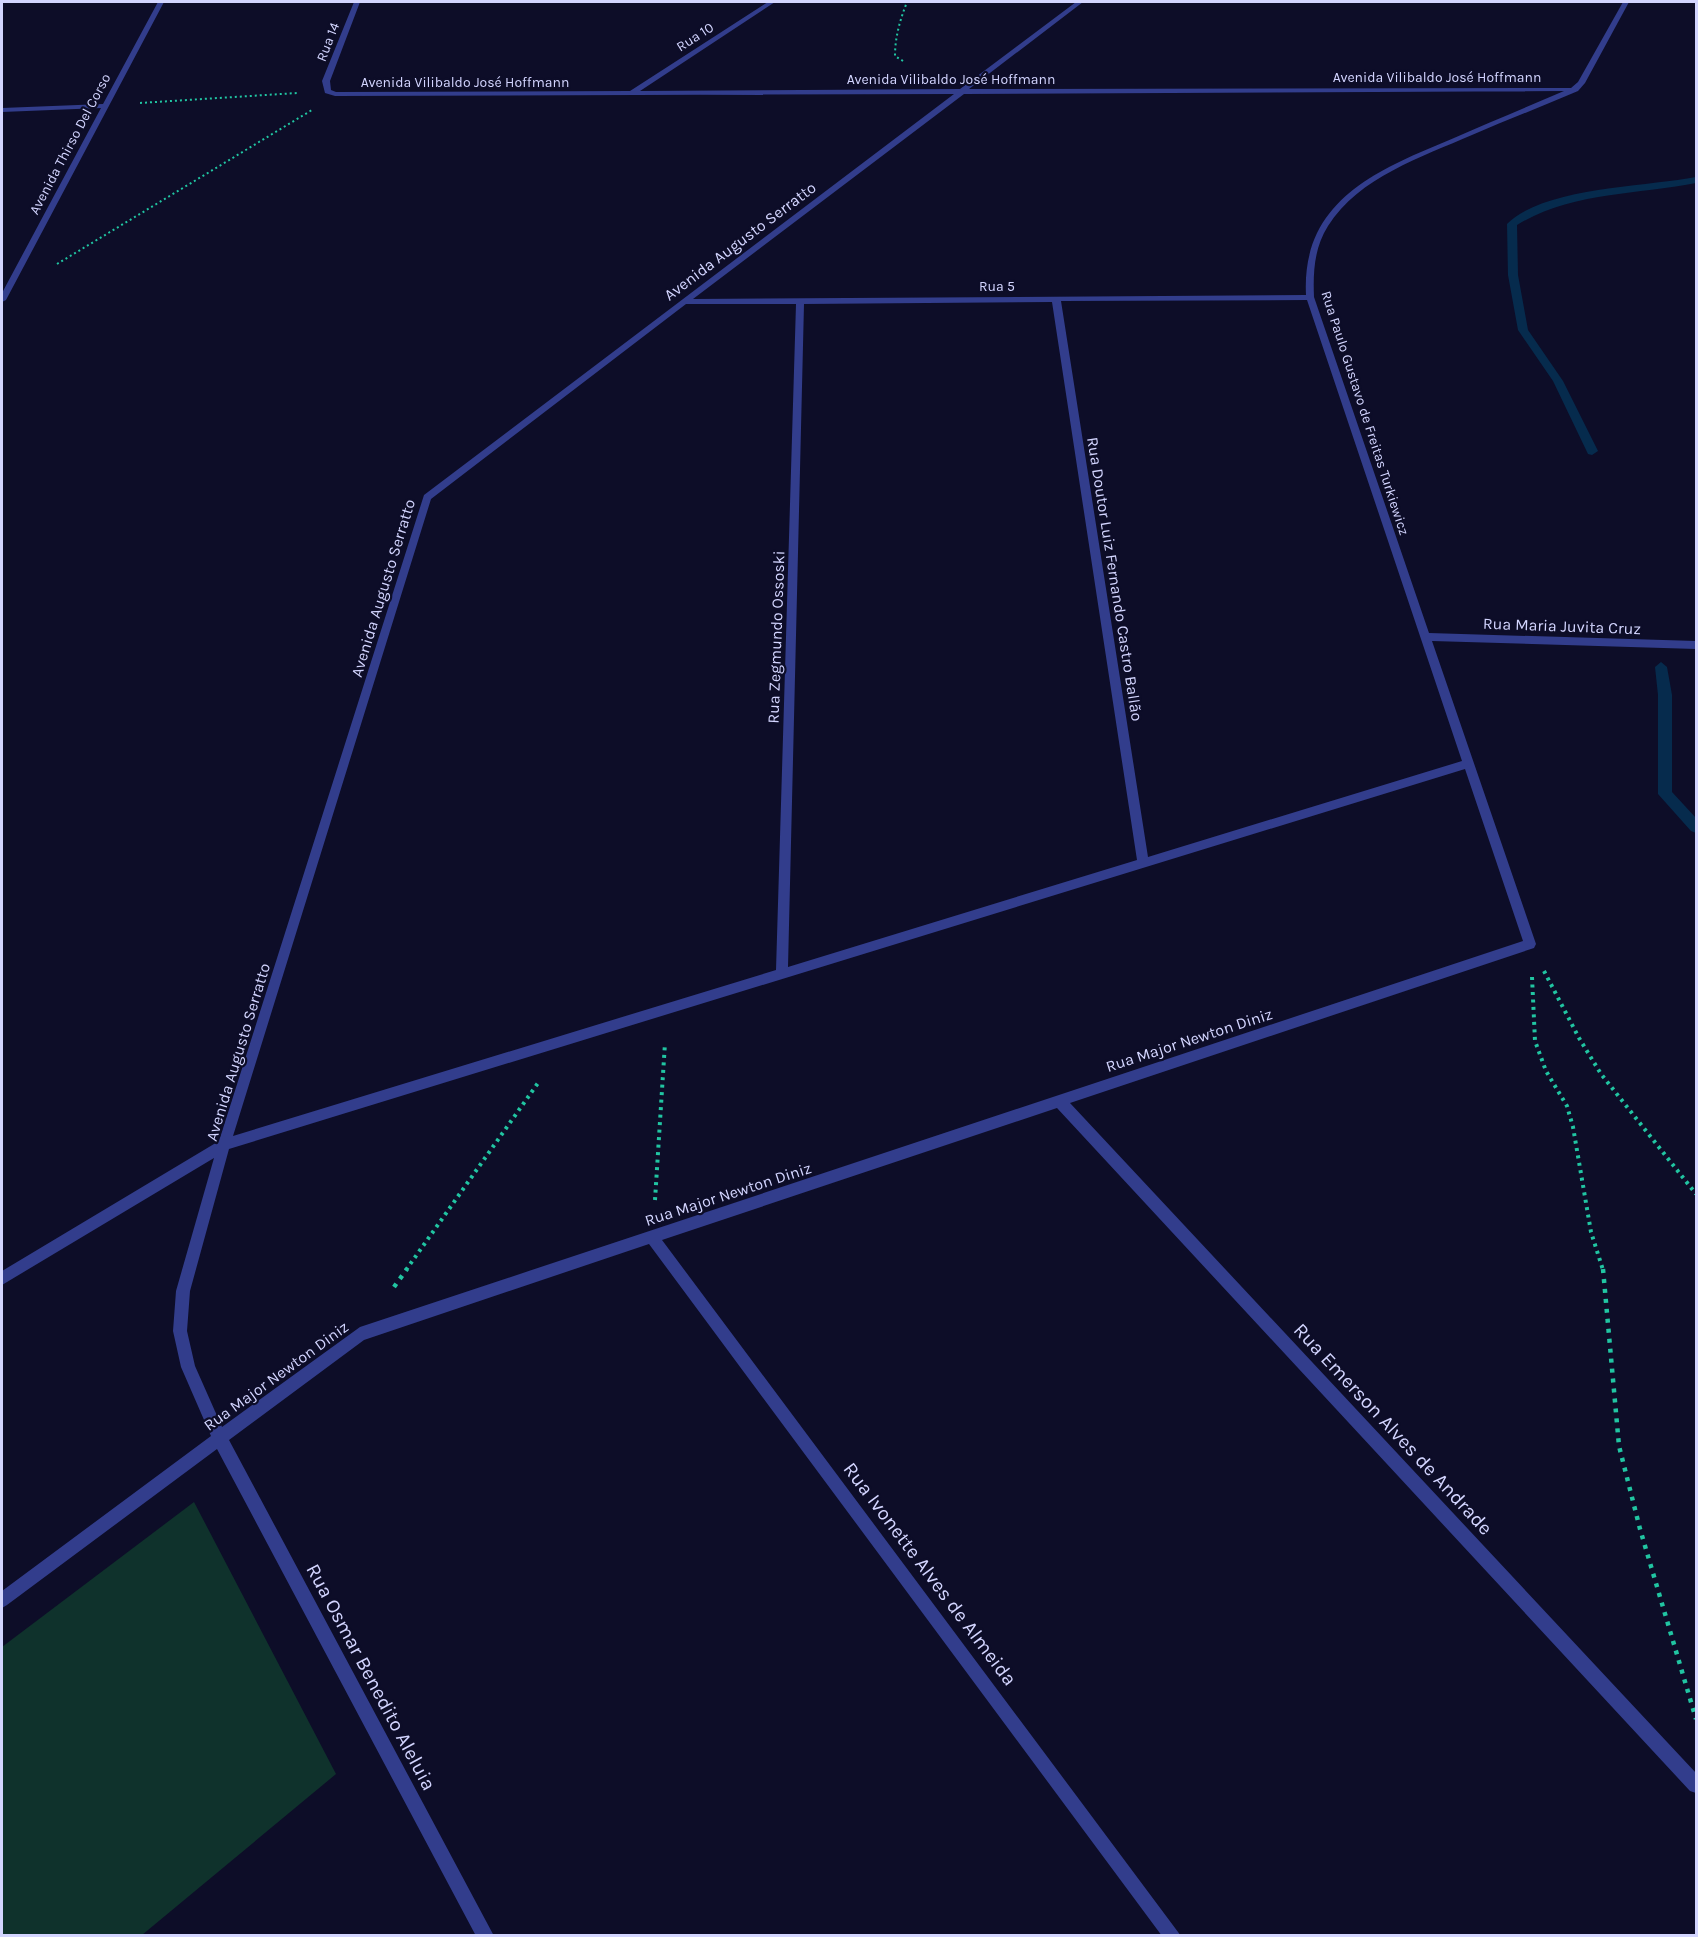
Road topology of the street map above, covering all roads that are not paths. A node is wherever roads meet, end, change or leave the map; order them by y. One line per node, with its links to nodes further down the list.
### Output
1 (161, 2): 10 (street, Avenida Thirso Del Corso)
2 (357, 2): 8 (street, Rua 14)
3 (772, 2): 9 (street, Rua 10)
4 (1080, 2): 7 (street, Avenida Augusto Serratto)
5 (1626, 2): 6 (street)
6 (1575, 89): 7 (street, Avenida Vilibaldo José Hoffmann); 12 (street, Rua Paulo Gustavo de Freitas Turkiewicz)
7 (963, 90): 9 (street, Avenida Vilibaldo José Hoffmann); 16 (street, Avenida Augusto Serratto)
8 (328, 91): 9 (street, Avenida Vilibaldo José Hoffmann)
9 (630, 93)
10 (105, 106): 11 (street); 14 (street, Avenida Thirso Del Corso)
11 (2, 110)
12 (1310, 297): 13 (street, Rua 5); 17 (street, Rua Paulo Gustavo de Freitas Turkiewicz)
13 (1056, 299): 15 (street, Rua 5); 20 (street, Rua Doutor Luiz Fernando Castro Ballão)
14 (2, 300)
15 (800, 301): 16 (street, Rua 5); 22 (street, Rua Zegmundo Ossoski)
16 (684, 302): 24 (street, Avenida Augusto Serratto)
17 (1426, 637): 18 (street, Rua Maria Juvita Cruz); 19 (street, Rua Paulo Gustavo de Freitas Turkiewicz)
18 (1696, 645)
19 (1469, 764): 20 (street); 21 (street, Rua Paulo Gustavo de Freitas Turkiewicz)
20 (1143, 863): 22 (street)
21 (1530, 944): 23 (street, Rua Major Newton Diniz)
22 (782, 974): 24 (street)
23 (1059, 1101): 25 (street, Rua Major Newton Diniz); 29 (street, Rua Emerson Alves de Andrade)
24 (224, 1145): 26 (street); 27 (street, Avenida Augusto Serratto)
25 (652, 1237): 27 (street, Rua Major Newton Diniz); 31 (street, Rua Ivonette Alves de Almeida)
26 (2, 1278)
27 (219, 1437): 28 (street, Rua Major Newton Diniz); 30 (street, Rua Osmar Benedito Aleluia)
28 (2, 1600)
29 (1696, 1785)
30 (486, 1935)
31 (1173, 1935)

